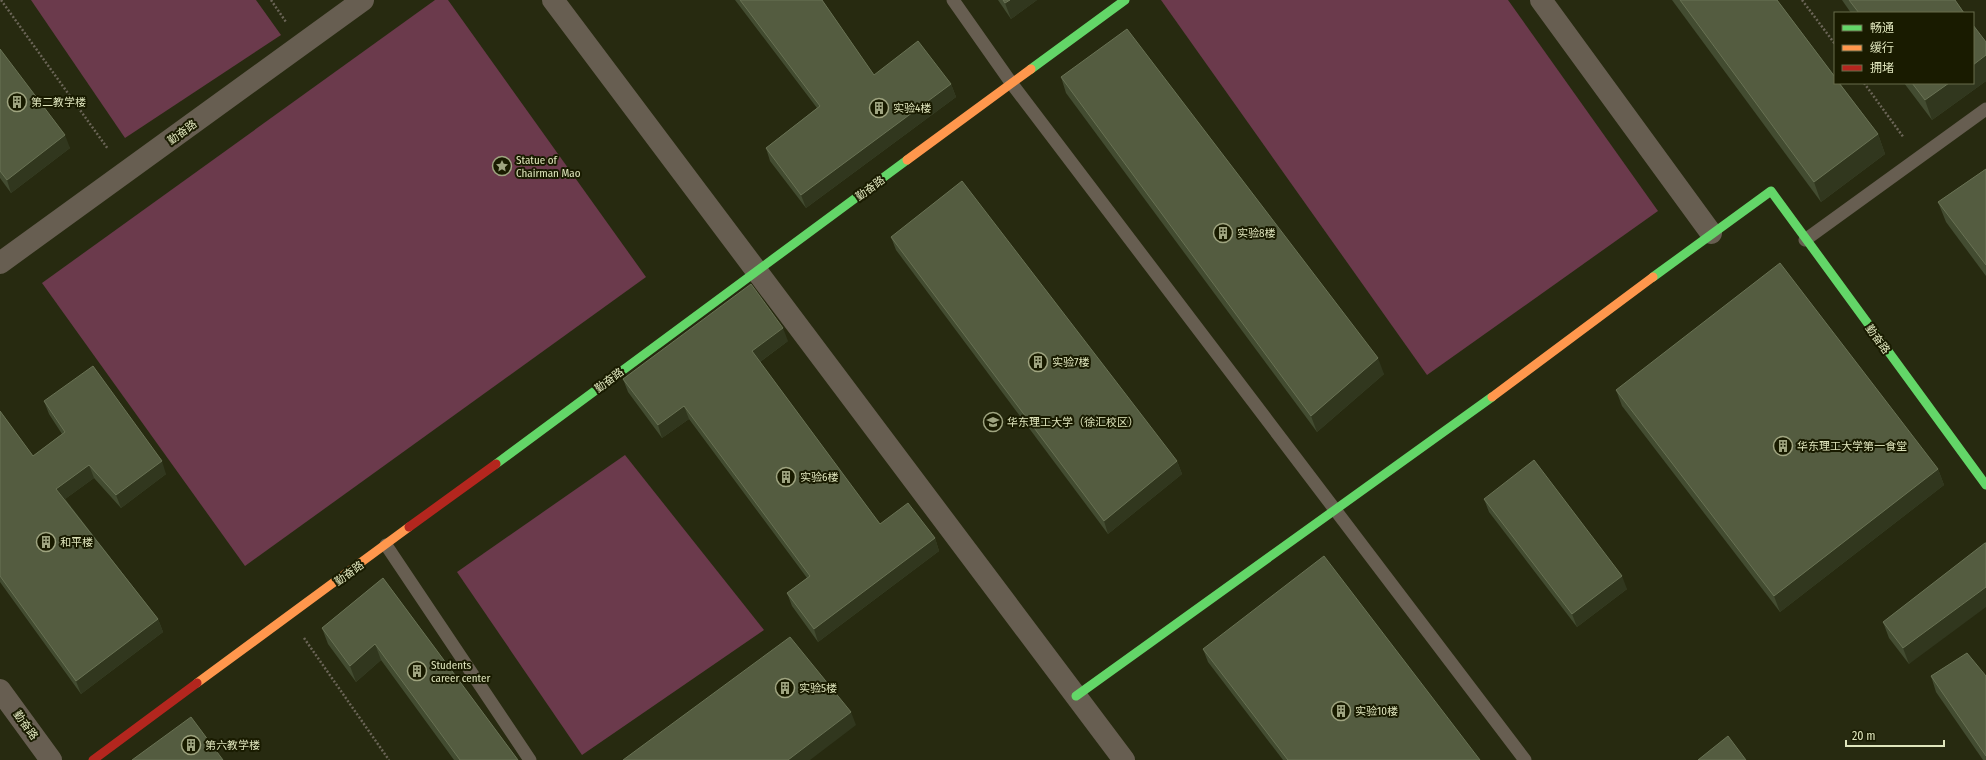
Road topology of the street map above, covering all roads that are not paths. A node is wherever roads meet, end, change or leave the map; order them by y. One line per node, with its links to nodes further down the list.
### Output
1 (363, 0): 10 (street, 勤奋路)
2 (553, 0): 11 (street)
3 (953, 0): 6 (lane)
4 (1125, 0): 6 (street, 勤奋路)
5 (1541, 0): 8 (street)
6 (1012, 84): 11 (street, 勤奋路); 13 (lane)
7 (1986, 109): 9 (lane)
8 (1711, 233): 9 (street, 勤奋路); 13 (street)
9 (1805, 240): 12 (street, 勤奋路)
10 (0, 263)
11 (756, 271): 14 (street, 勤奋路); 16 (street)
12 (1986, 485)
13 (1335, 510): 16 (street); 21 (lane)
14 (386, 546): 18 (street, 勤奋路); 19 (lane)
15 (0, 690): 17 (street, 勤奋路)
16 (1076, 696): 20 (street)
17 (51, 760)
18 (93, 760)
19 (530, 760)
20 (1124, 760)
21 (1525, 760)

